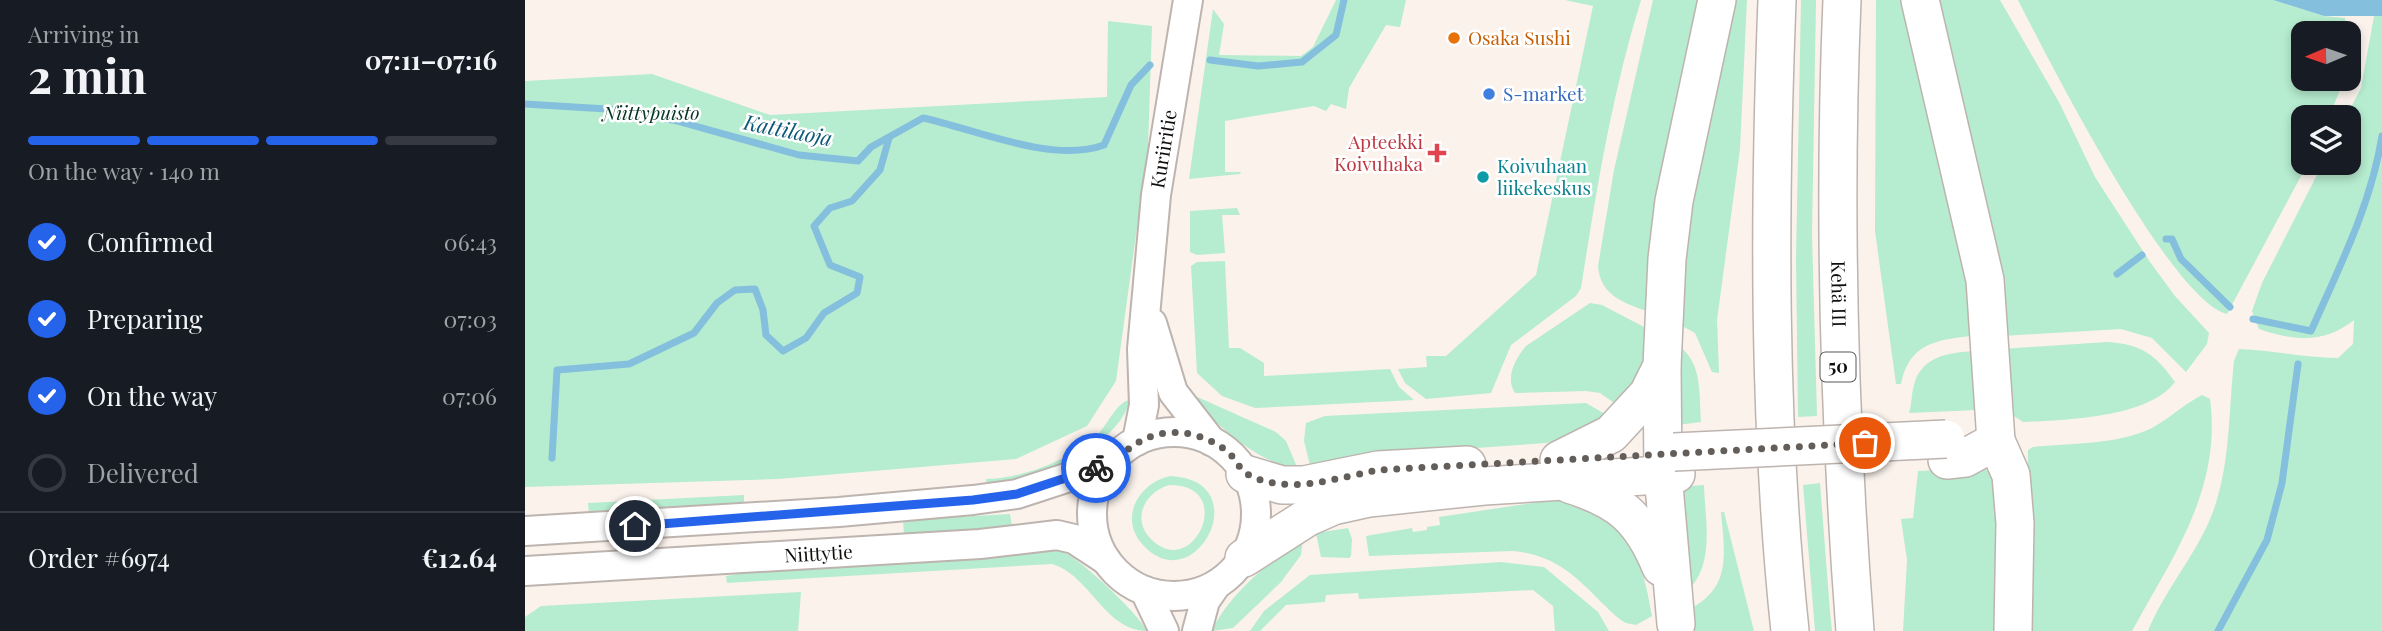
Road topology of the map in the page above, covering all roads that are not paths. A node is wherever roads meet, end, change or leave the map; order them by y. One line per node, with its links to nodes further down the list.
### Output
1 (1188, 0): 6 (main road, Kuriiritie)
2 (1717, 0): 7 (highway)
3 (1777, 0): 24 (highway)
4 (1842, 0): 25 (highway, Kehä III / 50)
5 (1920, 0): 10 (highway)
6 (1146, 300): 8 (main road, Kuriiritie); 9 (main road, Kuriiritie)
7 (1662, 366): 11 (highway); 13 (highway)
8 (1137, 440): 9 (main road); 12 (main road)
9 (1211, 441): 14 (main road)
10 (1996, 441): 11 (highway, bridge); 26 (highway)
11 (1669, 463): 13 (highway); 21 (highway)
12 (1109, 464): 15 (main road, Niittytie); 17 (main road)
13 (1560, 471): 14 (highway); 16 (highway); 21 (highway)
14 (1245, 474): 16 (main road)
15 (525, 531)
16 (1244, 558): 19 (main road)
17 (1106, 560): 18 (main road, Niittytie); 20 (main road)
18 (525, 570)
19 (1216, 585): 20 (main road); 23 (main road)
20 (1145, 591): 22 (main road)
21 (1677, 628)
22 (1164, 631)
23 (1197, 631)
24 (1790, 631)
25 (1855, 631)
26 (2013, 631)

